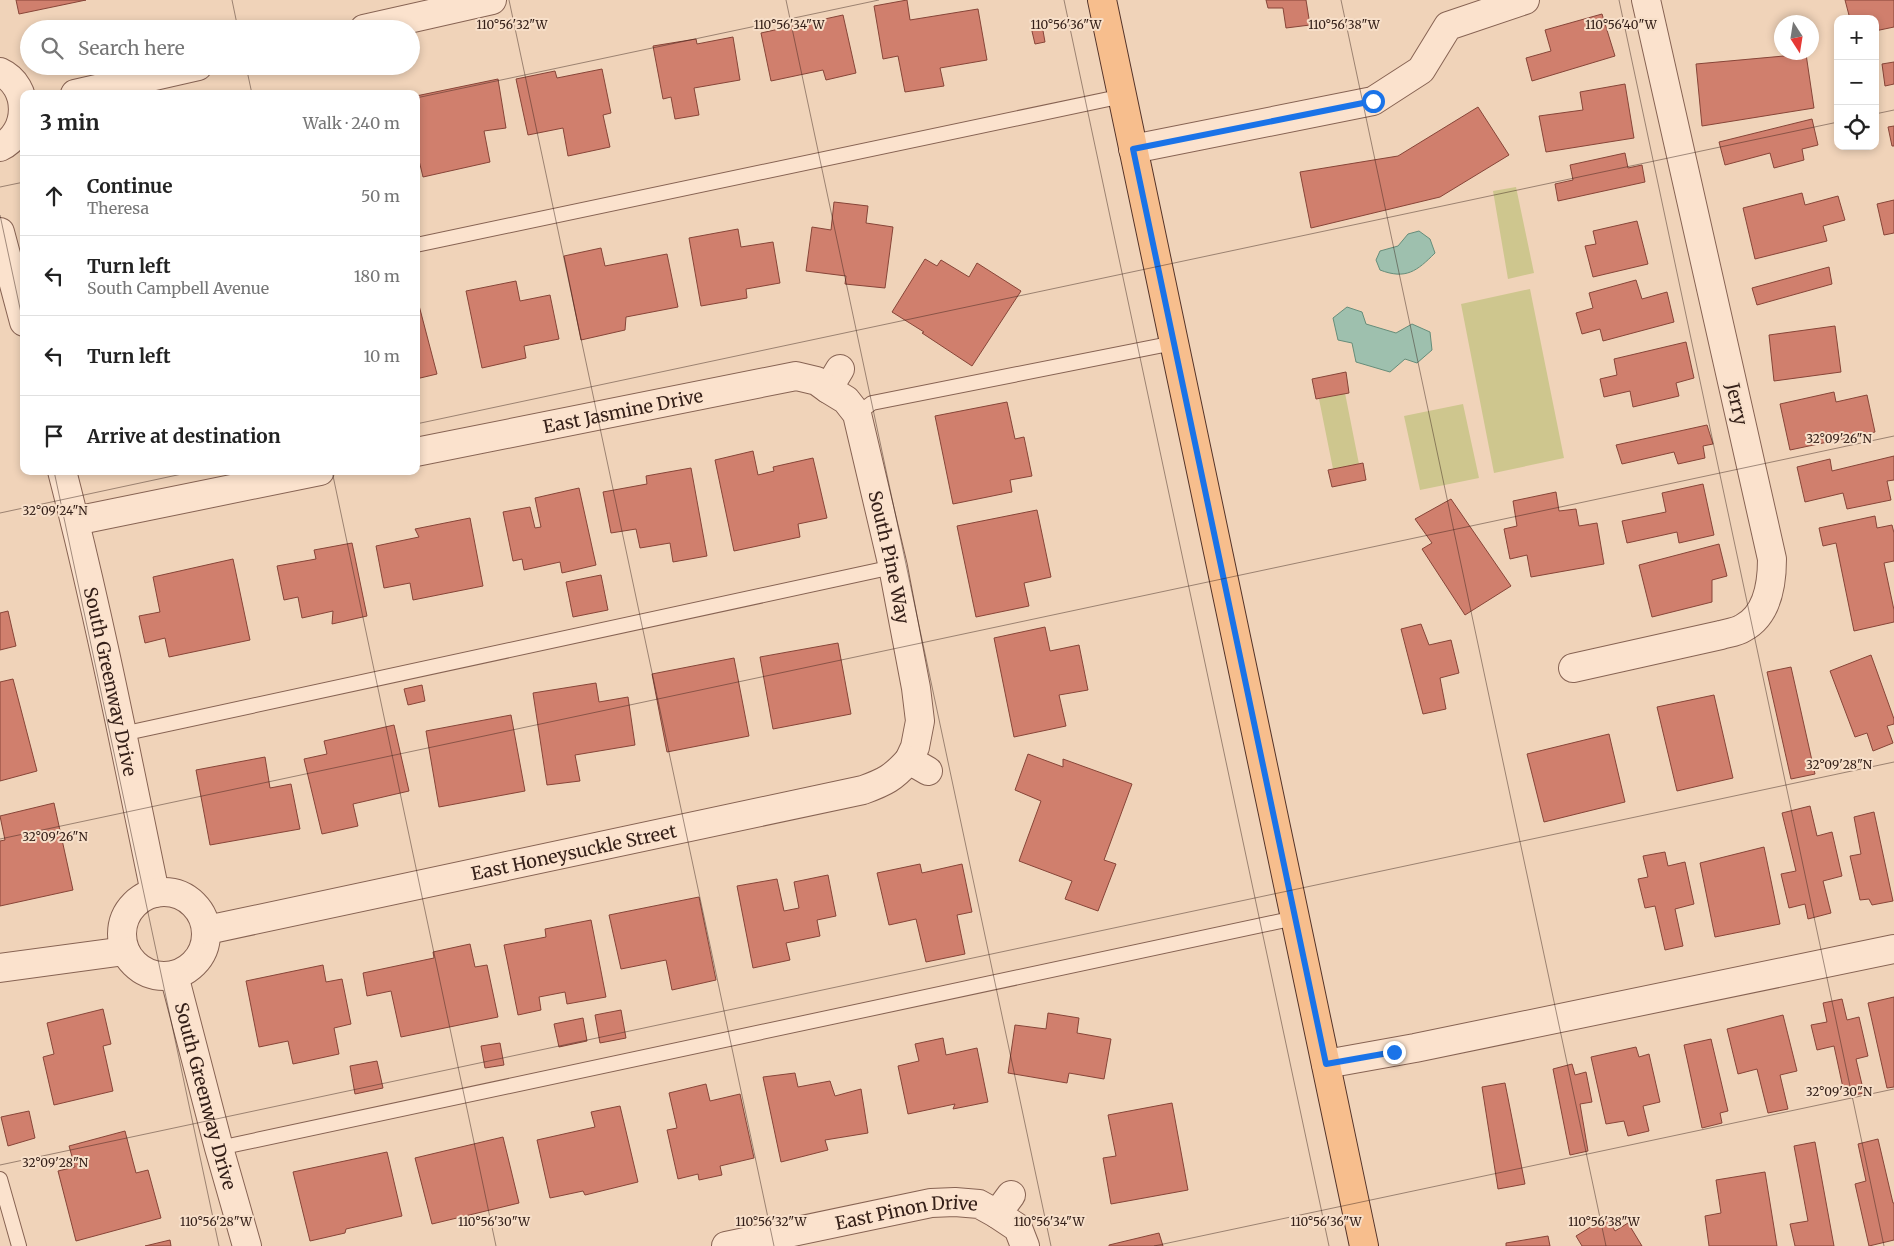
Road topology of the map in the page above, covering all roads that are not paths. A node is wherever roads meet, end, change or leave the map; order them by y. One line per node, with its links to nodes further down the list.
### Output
1 (492, 0): 5 (street)
2 (1102, 0): 10 (main road)
3 (1525, 0): 13 (street)
4 (1646, 0): 24 (street, Jerry)
5 (404, 20)
6 (0, 72): 9 (street)
7 (158, 75): 8 (street)
8 (93, 90)
9 (20, 93)
10 (1122, 96): 13 (main road); 15 (lane)
11 (20, 124): 12 (street)
12 (0, 147)
13 (1133, 149): 17 (main road)
14 (0, 232): 16 (street)
15 (420, 244)
16 (20, 307)
17 (1174, 343): 18 (lane); 28 (main road)
18 (858, 414): 19 (street, East Jasmine Drive); 23 (street, South Pine Way)
19 (420, 451)
20 (63, 475): 22 (street, South Greenway Drive)
21 (300, 475): 22 (street)
22 (75, 521): 25 (street, South Greenway Drive)
23 (893, 567): 25 (lane); 26 (street, South Pine Way)
24 (1573, 668)
25 (122, 734): 27 (street, South Greenway Drive)
26 (918, 765): 29 (street, East Honeysuckle Street)
27 (155, 893): 29 (street); 31 (street)
28 (1295, 918): 34 (main road); 35 (lane)
29 (207, 930): 33 (street)
30 (1894, 949): 34 (street)
31 (125, 951): 32 (street); 33 (street)
32 (0, 968)
33 (174, 975): 35 (street, South Greenway Drive)
34 (1326, 1064): 41 (main road)
35 (219, 1148): 38 (street, South Greenway Drive)
36 (1, 1183): 37 (lane)
37 (19, 1246)
38 (247, 1246)
39 (726, 1246): 40 (street, East Pinon Drive)
40 (1026, 1246)
41 (1364, 1246)

